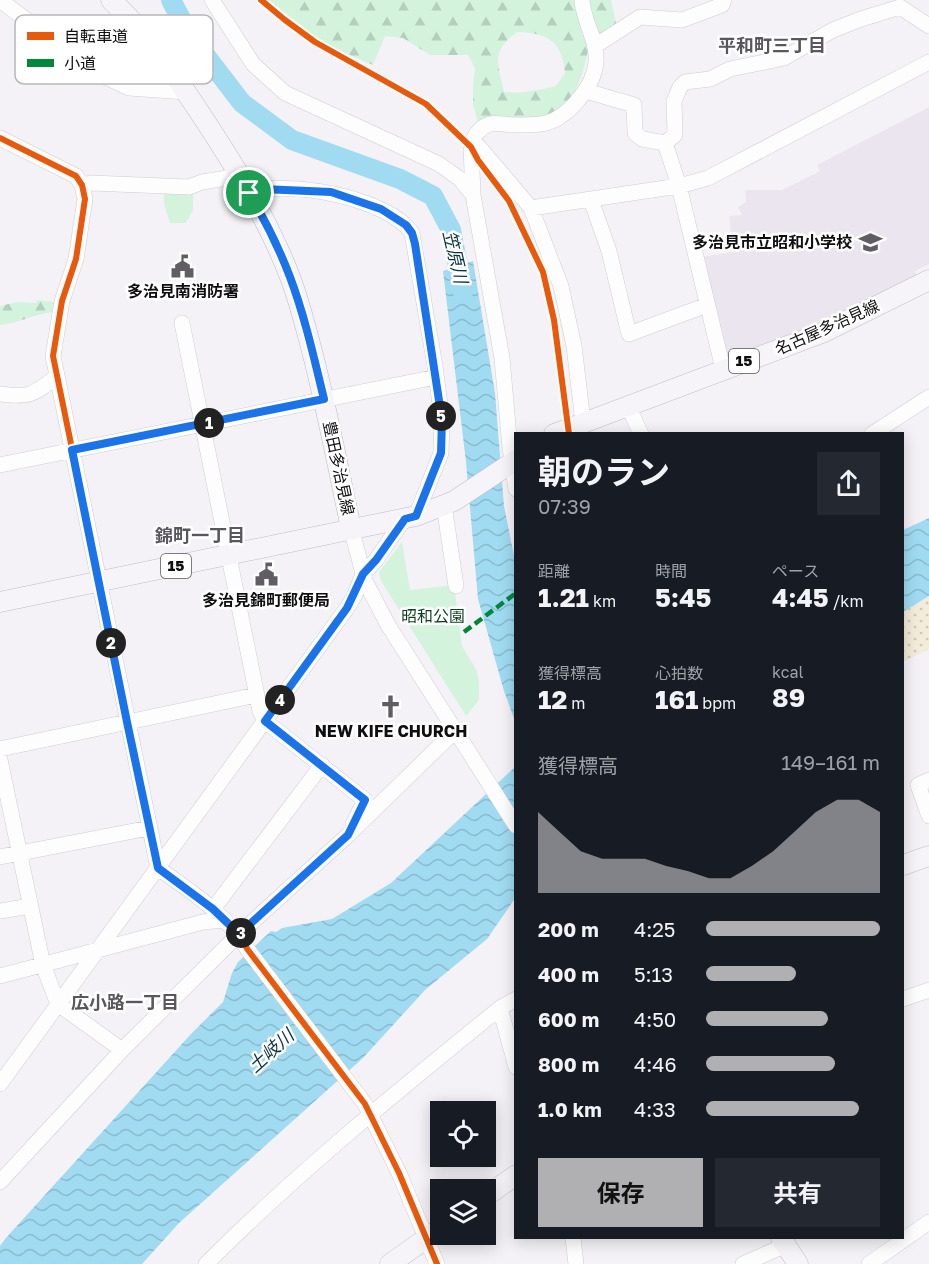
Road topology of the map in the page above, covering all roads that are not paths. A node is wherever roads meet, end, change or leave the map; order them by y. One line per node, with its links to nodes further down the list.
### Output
1 (0, 0): 8 (street)
2 (111, 0): 7 (main road, 豊田多治見線)
3 (212, 0): 22 (street)
4 (582, 0): 10 (street)
5 (724, 0): 10 (street)
6 (903, 4): 9 (street); 18 (street)
7 (130, 9)
8 (20, 15)
9 (929, 26)
10 (595, 46): 14 (street)
11 (929, 62): 21 (street)
12 (120, 84): 15 (street)
13 (181, 84): 15 (main road, 豊田多治見線)
14 (586, 91): 17 (street); 18 (street)
15 (186, 92): 20 (main road, 豊田多治見線)
16 (0, 138): 19 (street)
17 (473, 140): 22 (street); 24 (street)
18 (665, 143): 21 (street)
19 (82, 185): 20 (street); 29 (street)
20 (245, 185): 30 (street); 33 (main road, 豊田多治見線)
21 (679, 186): 23 (street); 26 (street)
22 (473, 195): 41 (street)
23 (591, 200): 24 (street); 26 (street)
24 (531, 208): 35 (street)
25 (929, 279): 28 (main road, 名古屋多治見線 / 15)
26 (707, 305): 28 (street)
27 (182, 323): 36 (street)
28 (723, 369): 34 (main road, 名古屋多治見線 / 15)
29 (56, 377): 31 (street); 40 (street)
30 (436, 377): 33 (street); 44 (street)
31 (0, 394)
32 (929, 397): 39 (street)
33 (324, 399): 36 (street); 45 (main road, 豊田多治見線)
34 (628, 406): 35 (main road, 名古屋多治見線 / 15); 38 (street)
35 (583, 422): 37 (main road, 名古屋多治見線 / 15)
36 (203, 424): 40 (street); 46 (street)
37 (559, 432)
38 (640, 432)
39 (875, 432)
40 (72, 450): 42 (street); 48 (street)
41 (512, 463): 43 (main road, 15)
42 (0, 465)
43 (449, 503): 44 (main road, 15); 49 (street)
44 (411, 517): 45 (main road, 15); 47 (street)
45 (351, 528): 46 (main road, 15); 47 (street)
46 (229, 555): 48 (main road, 15); 51 (street)
47 (363, 574): 52 (street); 54 (street)
48 (98, 581): 50 (main road, 15); 53 (street)
49 (456, 586)
50 (0, 602)
51 (256, 695): 52 (street); 53 (street)
52 (265, 721): 57 (street); 67 (street)
53 (127, 722): 55 (street); 61 (street)
54 (458, 735): 60 (street); 62 (street)
55 (0, 748)
56 (0, 760): 63 (street)
57 (322, 765): 62 (street); 69 (street)
58 (929, 780): 59 (street)
59 (929, 816)
60 (514, 823)
61 (149, 828): 63 (street); 67 (street)
62 (348, 835): 72 (street)
63 (20, 853): 65 (street); 68 (street)
64 (929, 856): 66 (main road)
65 (0, 857)
66 (904, 866)
67 (158, 868): 69 (street); 73 (street)
68 (30, 906): 70 (street); 74 (street)
69 (213, 909): 71 (street)
70 (0, 911)
71 (225, 920): 72 (street); 73 (street)
72 (239, 934): 81 (street); 84 (street)
73 (97, 950): 74 (street); 79 (street)
74 (43, 964): 75 (street); 79 (street)
75 (0, 976)
76 (929, 990): 77 (street)
77 (904, 999)
78 (514, 1000): 80 (street)
79 (57, 1004): 81 (street); 83 (street)
80 (500, 1008): 82 (street); 84 (street)
81 (122, 1050): 86 (street)
82 (514, 1059)
83 (0, 1084)
84 (367, 1109): 89 (street); 96 (street)
85 (514, 1176): 87 (main road)
86 (0, 1182)
87 (496, 1189)
88 (929, 1222): 91 (street)
89 (430, 1228)
90 (430, 1235): 97 (main road)
91 (904, 1238)
92 (573, 1239): 99 (street)
93 (902, 1239): 102 (street)
94 (784, 1241): 100 (street); 101 (main road)
95 (435, 1245): 98 (street)
96 (206, 1264)
97 (390, 1264)
98 (438, 1264)
99 (576, 1264)
100 (743, 1264)
101 (798, 1264)
102 (869, 1264)

